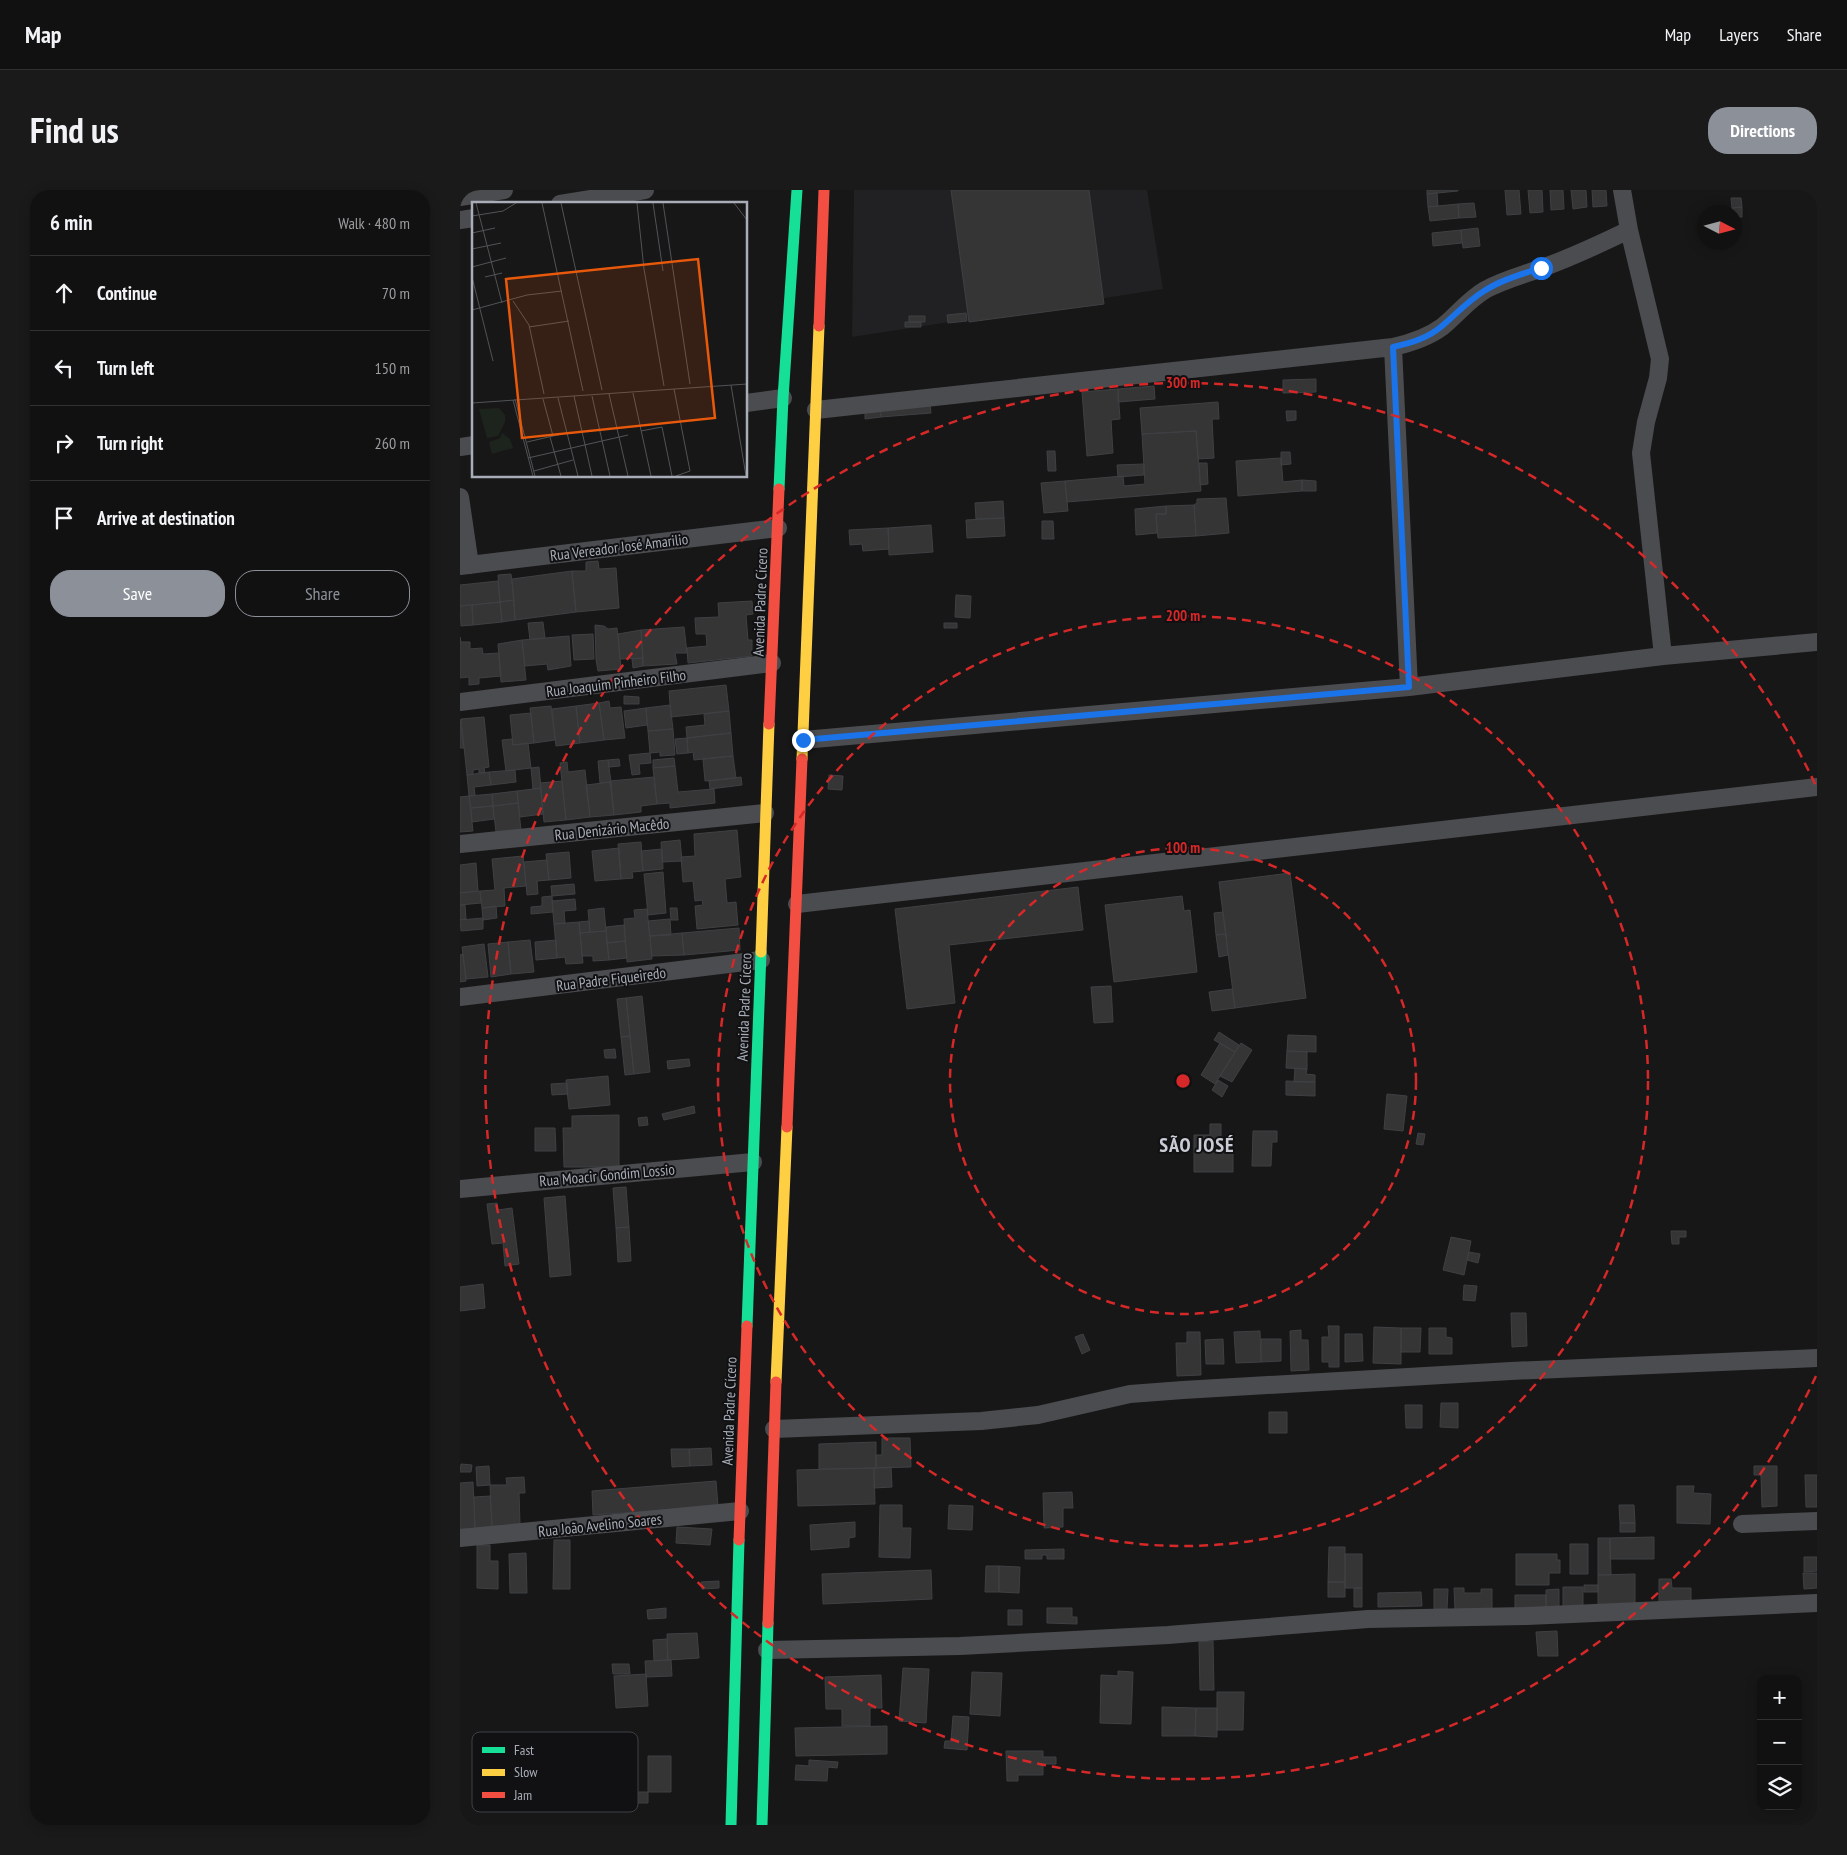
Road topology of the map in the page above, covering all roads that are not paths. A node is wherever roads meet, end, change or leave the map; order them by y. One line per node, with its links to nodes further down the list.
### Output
1 (504, 190): 6 (street)
2 (641, 190): 7 (street)
3 (797, 190): 10 (highway, Avenida Padre Cícero)
4 (824, 190): 12 (highway)
5 (1622, 190): 8 (street)
6 (460, 197)
7 (572, 202)
8 (1629, 230): 9 (street); 17 (street)
9 (1393, 347): 12 (street); 19 (street)
10 (783, 398): 11 (street); 14 (highway, Avenida Padre Cícero)
11 (748, 403)
12 (816, 410): 21 (highway)
13 (460, 497): 15 (street)
14 (778, 528): 15 (street, Rua Vereador José Amarilio); 18 (highway, Avenida Padre Cícero)
15 (465, 566)
16 (1817, 642): 17 (street)
17 (1664, 656): 19 (street)
18 (772, 664): 20 (street, Rua Joaquim Pinheiro Filho); 23 (highway, Avenida Padre Cícero)
19 (1409, 687): 21 (street)
20 (460, 702)
21 (803, 740): 25 (highway)
22 (1817, 787): 25 (street)
23 (765, 813): 24 (street, Rua Denizário Macêdo); 26 (highway, Avenida Padre Cícero)
24 (460, 844)
25 (797, 904): 31 (highway)
26 (761, 960): 27 (street, Rua Padre Fiqueiredo); 28 (highway, Avenida Padre Cícero)
27 (460, 997)
28 (753, 1162): 29 (street, Rua Moacir Gondim Lossio); 32 (highway, Avenida Padre Cícero)
29 (460, 1189)
30 (1817, 1358): 31 (street)
31 (774, 1429): 37 (highway)
32 (740, 1511): 35 (street, Rua João Avelino Soares); 38 (highway, Avenida Padre Cícero)
33 (1817, 1521): 34 (street)
34 (1742, 1524)
35 (460, 1538)
36 (1817, 1603): 37 (street)
37 (768, 1650): 39 (highway)
38 (731, 1825)
39 (762, 1825)

